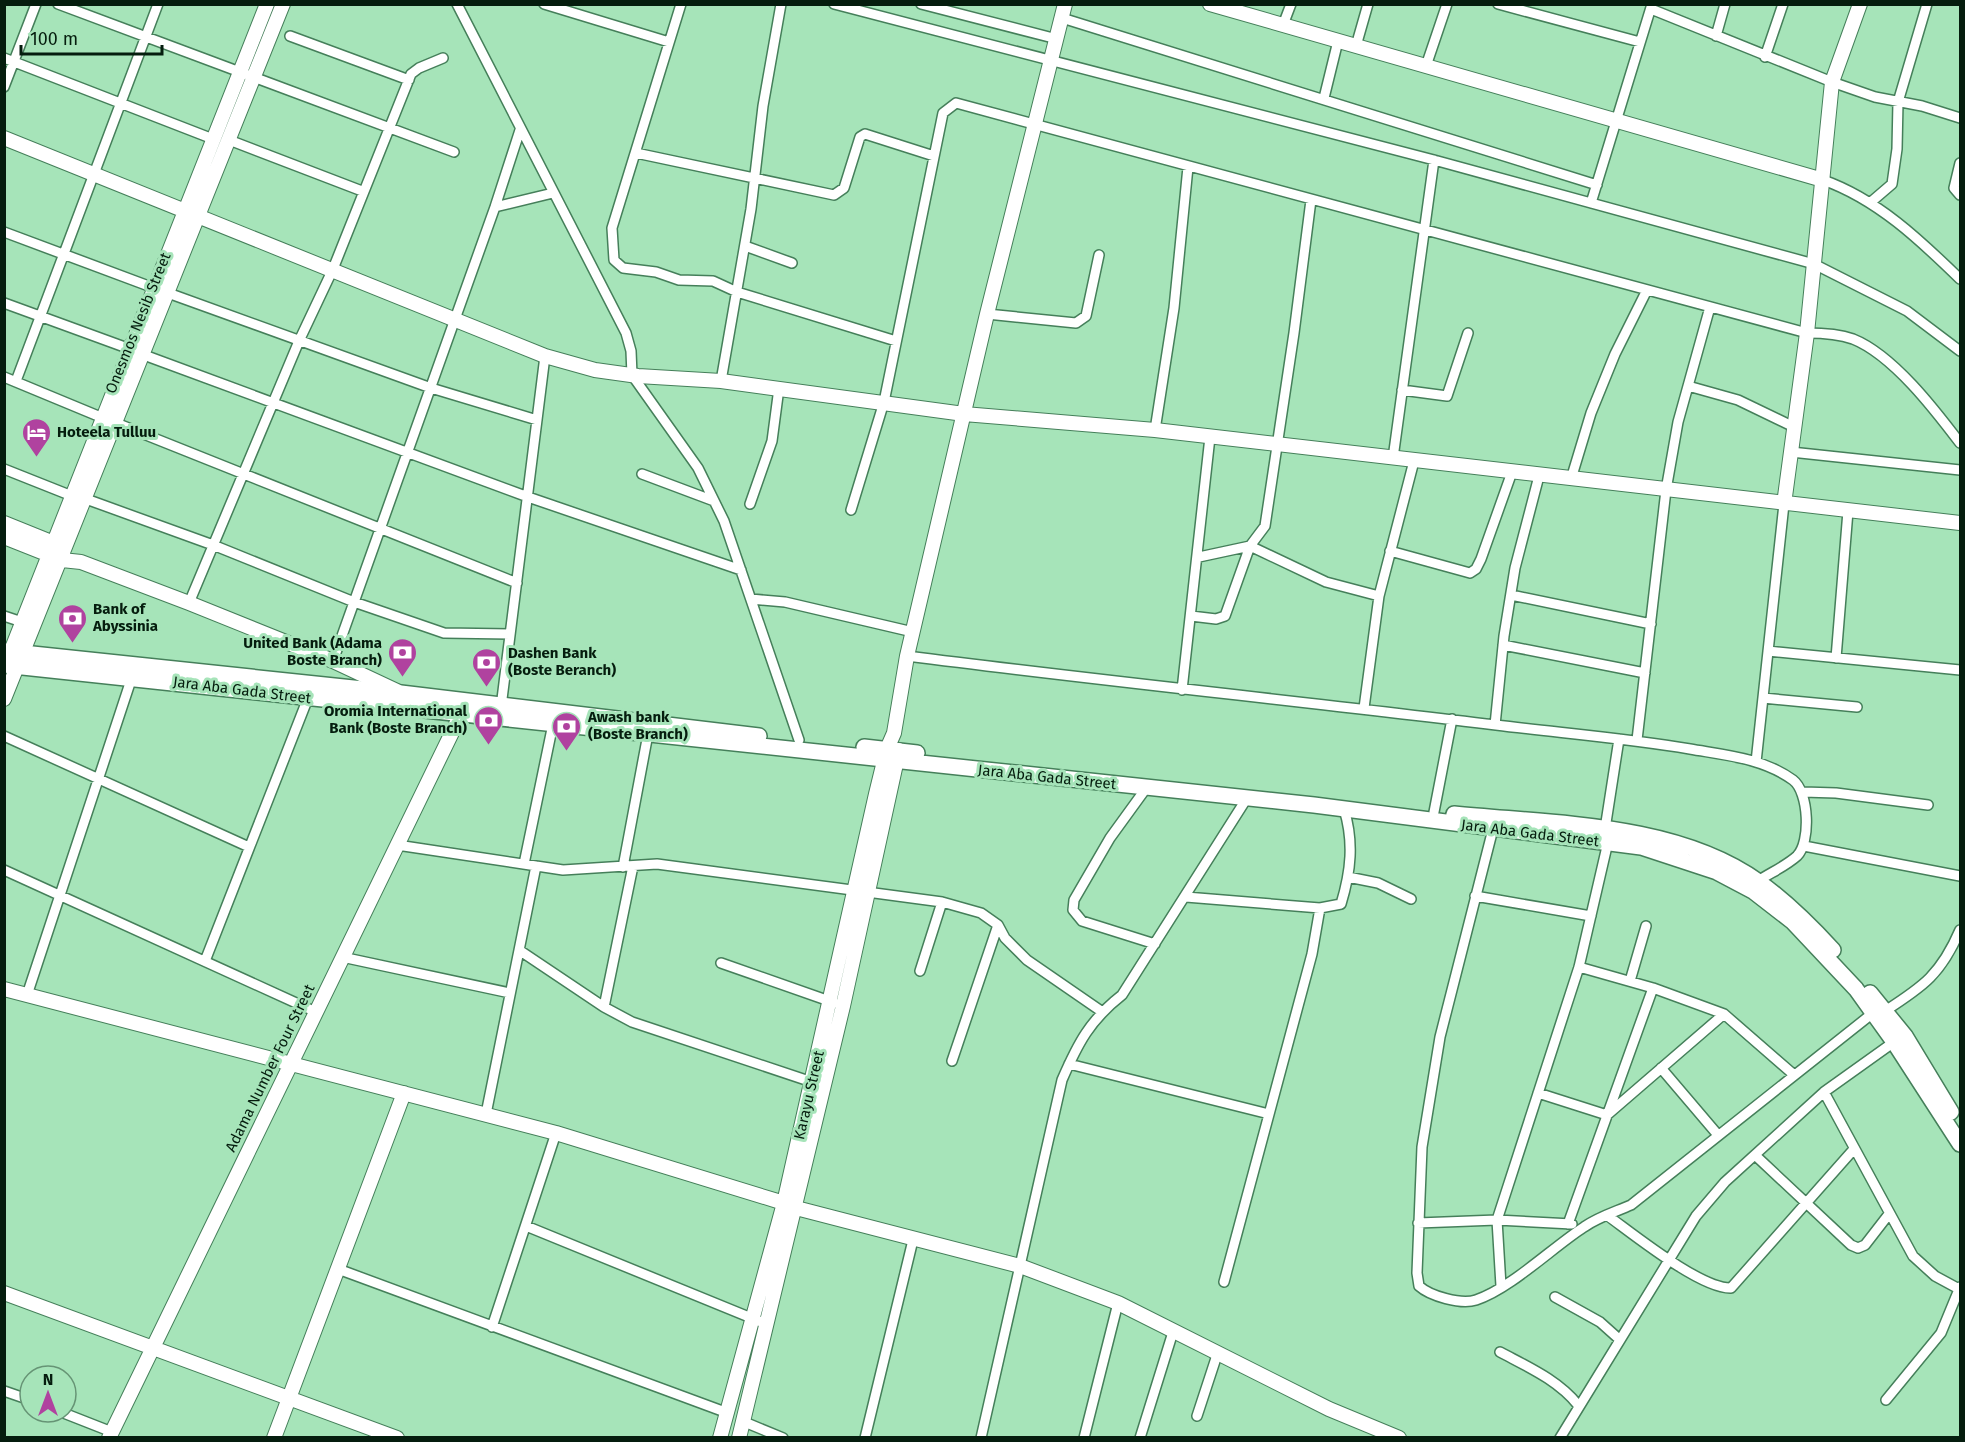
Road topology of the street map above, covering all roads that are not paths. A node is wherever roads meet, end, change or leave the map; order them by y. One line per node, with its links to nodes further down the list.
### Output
1 (36, 4): 34 (street)
2 (58, 4): 26 (street)
3 (158, 4): 26 (street)
4 (267, 4): 37 (street, Onesmos Nesib Street)
5 (284, 4): 38 (street, Onesmos Nesib Street)
6 (457, 4): 49 (street)
7 (544, 4): 29 (street)
8 (681, 4): 29 (street)
9 (781, 4): 60 (street)
10 (834, 4): 35 (street)
11 (921, 4): 27 (street)
12 (1210, 4): 23 (street)
13 (1291, 4): 23 (street)
14 (1368, 4): 31 (street)
15 (1447, 4): 36 (street)
16 (1498, 4): 30 (street)
17 (1725, 4): 25 (street)
18 (1783, 4): 32 (street)
19 (1860, 4): 40 (street)
20 (1927, 4): 43 (street)
21 (1651, 7): 25 (street); 30 (street)
22 (1064, 11): 27 (street); 42 (street)
23 (1282, 25): 28 (street)
24 (290, 36): 39 (street)
25 (1716, 36): 32 (street)
26 (145, 37): 37 (street); 44 (street)
27 (1057, 39): 35 (street)
28 (1338, 41): 31 (street); 42 (street)
29 (669, 42): 54 (street)
30 (1640, 42): 46 (street)
31 (1356, 46): 36 (street)
32 (1765, 57): 40 (street)
33 (443, 58): 39 (street)
34 (9, 59): 41 (street); 44 (street)
35 (1052, 59): 47 (street); 56 (street)
36 (1426, 66): 46 (street)
37 (240, 72): 38 (street); 51 (street, Onesmos Nesib Street)
38 (254, 78): 48 (street); 52 (street, Onesmos Nesib Street)
39 (408, 80): 48 (street)
40 (1832, 82): 43 (street); 61 (street)
41 (4, 87)
42 (1324, 98): 62 (street)
43 (1898, 102): 45 (street); 67 (street)
44 (121, 103): 51 (street); 59 (street)
45 (1960, 118)
46 (1616, 121): 61 (street); 62 (street)
47 (1034, 126): 55 (street); 58 (street); 87 (street)
48 (389, 128): 53 (street); 63 (street)
49 (520, 130): 64 (street); 69 (street)
50 (4, 138): 59 (street)
51 (213, 139): 70 (street, Onesmos Nesib Street)
52 (229, 140): 63 (street); 71 (street, Onesmos Nesib Street)
53 (454, 152)
54 (636, 153): 60 (street); 83 (street)
55 (934, 156): 60 (street); 93 (street)
56 (1434, 159): 68 (street); 72 (street)
57 (1960, 162): 65 (street)
58 (1188, 167): 66 (street); 113 (street)
59 (94, 174): 70 (street); 75 (street)
60 (755, 179): 74 (street)
61 (1823, 180): 67 (street); 78 (street)
62 (1597, 185): 68 (street)
63 (362, 192): 79 (street)
64 (553, 193): 69 (street); 98 (street)
65 (1960, 195)
66 (1311, 200): 72 (street); 116 (street)
67 (1871, 202): 80 (street)
68 (1591, 203): 78 (street)
69 (495, 207): 89 (street)
70 (185, 210): 71 (street); 81 (street, Onesmos Nesib Street)
71 (200, 215): 79 (street); 84 (street, Onesmos Nesib Street)
72 (1424, 230): 82 (street); 105 (street)
73 (4, 232): 75 (street)
74 (745, 246): 77 (street); 83 (street)
75 (64, 254): 81 (street); 88 (street)
76 (1099, 255): 87 (street)
77 (792, 263)
78 (1814, 264): 91 (street); 95 (street)
79 (333, 269): 89 (street); 92 (street)
80 (1960, 279)
81 (154, 288): 94 (street, Onesmos Nesib Street)
82 (1647, 290): 86 (street); 127 (street)
83 (737, 292): 93 (street); 101 (street)
84 (168, 293): 92 (street); 96 (street, Onesmos Nesib Street)
85 (4, 303): 88 (street)
86 (1710, 307): 91 (street); 102 (street)
87 (987, 314): 108 (street)
88 (40, 316): 94 (street); 100 (street)
89 (455, 319): 97 (street); 103 (street)
90 (1468, 333): 105 (street)
91 (1807, 333): 112 (street); 115 (street)
92 (299, 341): 103 (street); 106 (street)
93 (896, 341): 107 (street)
94 (130, 350): 109 (street, Onesmos Nesib Street)
95 (1960, 351)
96 (144, 355): 106 (street); 111 (street, Onesmos Nesib Street)
97 (545, 356): 98 (street); 110 (street)
98 (635, 376): 101 (street); 131 (street)
99 (4, 377): 100 (street)
100 (16, 381): 109 (street)
101 (721, 381): 104 (street)
102 (1688, 386): 112 (street); 128 (street)
103 (431, 388): 110 (street); 118 (street)
104 (778, 388): 107 (street); 132 (street)
105 (1402, 390): 119 (street)
106 (273, 402): 118 (street); 125 (street)
107 (884, 402): 108 (street); 134 (street)
108 (964, 414): 113 (street); 156 (street)
109 (103, 418): 130 (street, Onesmos Nesib Street)
110 (537, 420): 129 (street)
111 (116, 423): 125 (street); 130 (street, Onesmos Nesib Street)
112 (1794, 427): 117 (street)
113 (1155, 430): 114 (street)
114 (1210, 437): 116 (street); 144 (street)
115 (1960, 443)
116 (1277, 446): 119 (street); 141 (street)
117 (1791, 452): 122 (street); 133 (street)
118 (407, 453): 129 (street); 138 (street)
119 (1393, 458): 120 (street)
120 (1414, 461): 123 (street); 142 (street)
121 (4, 469): 130 (street)
122 (1960, 470)
123 (1512, 472): 126 (street); 142 (street)
124 (642, 474): 131 (street)
125 (243, 475): 138 (street); 140 (street)
126 (1539, 476): 127 (street); 147 (street)
127 (1571, 479): 128 (street)
128 (1666, 490): 133 (street); 155 (street)
129 (528, 496): 145 (street); 146 (street)
130 (79, 497): 140 (street); 143 (street, Onesmos Nesib Street)
131 (714, 501): 145 (street)
132 (750, 504)
133 (1784, 504): 135 (street); 159 (street)
134 (851, 510)
135 (1848, 511): 137 (street); 161 (street)
136 (4, 523): 143 (street)
137 (1960, 523)
138 (381, 527): 146 (street); 150 (street)
139 (4, 537): 143 (street)
140 (213, 544): 150 (street); 151 (street)
141 (1250, 546): 144 (street); 148 (street); 153 (street)
142 (1390, 551): 148 (street)
143 (57, 552): 151 (street); 154 (street, Onesmos Nesib Street); 162 (street, Onesmos Nesib Street)
144 (1199, 557): 153 (street)
145 (741, 570): 149 (street)
146 (517, 583): 157 (street)
147 (1511, 595): 155 (street); 158 (street)
148 (1379, 596): 174 (street)
149 (751, 599): 156 (street); 182 (street)
150 (354, 602): 157 (street); 163 (street)
151 (189, 603): 163 (street)
152 (4, 616): 154 (street)
153 (1191, 616): 167 (street)
154 (22, 622): 162 (street, Onesmos Nesib Street)
155 (1651, 624): 165 (street)
156 (913, 632): 160 (street)
157 (510, 634): 172 (street)
158 (1503, 645): 165 (street); 178 (street)
159 (1768, 651): 161 (street); 170 (street)
160 (907, 656): 167 (street); 184 (street)
161 (1836, 658): 164 (street)
162 (10, 660): 166 (main road, Jara Aba Gada Street); 168 (main road, Jara Aba Gada Street); 171 (street)
163 (333, 661): 168 (street)
164 (1960, 670)
165 (1645, 673): 183 (street)
166 (132, 677): 169 (main road, Jara Aba Gada Street); 186 (street)
167 (1182, 690): 174 (street)
168 (401, 693): 172 (main road, Jara Aba Gada Street)
169 (308, 698): 175 (main road, Jara Aba Gada Street); 197 (street)
170 (1763, 698): 173 (street); 185 (street)
171 (4, 699)
172 (501, 706): 182 (main road, Jara Aba Gada Street)
173 (1857, 707)
174 (1364, 708): 176 (street)
175 (461, 714): 177 (main road, Jara Aba Gada Street); 195 (street, Adama Number Four Street)
176 (1452, 719): 178 (street); 192 (street)
177 (553, 724): 179 (main road, Jara Aba Gada Street); 198 (street)
178 (1495, 725): 181 (street)
179 (648, 734): 184 (main road, Jara Aba Gada Street); 201 (street)
180 (4, 736): 186 (street)
181 (1619, 739): 183 (street); 194 (street)
182 (799, 740): 184 (main road, Jara Aba Gada Street)
183 (1637, 740): 185 (street)
184 (892, 755): 187 (main road, Jara Aba Gada Street); 192 (main road, Jara Aba Gada Street); 206 (street, Karayu Street); 207 (street, Karayu Street)
185 (1756, 762): 188 (street)
186 (98, 776): 197 (street); 208 (street)
187 (1147, 787): 189 (main road, Jara Aba Gada Street); 218 (street)
188 (1803, 792): 190 (street); 196 (street)
189 (1246, 798): 191 (main road, Jara Aba Gada Street); 210 (street)
190 (1928, 805)
191 (1344, 809): 193 (main road, Jara Aba Gada Street); 204 (street)
192 (1434, 812): 194 (main road, Jara Aba Gada Street)
193 (1493, 829): 194 (main road, Jara Aba Gada Street); 209 (street)
194 (1607, 835): 205 (main road, Jara Aba Gada Street); 214 (street); 234 (main road, Jara Aba Gada Street)
195 (397, 845): 198 (street); 220 (street, Adama Number Four Street)
196 (1804, 846): 203 (street); 205 (street)
197 (249, 847): 221 (street)
198 (524, 864): 199 (street)
199 (536, 866): 201 (street); 219 (street)
200 (633, 866): 201 (street); 206 (street); 231 (street)
201 (623, 867)
202 (4, 870): 208 (street)
203 (1960, 876)
204 (1348, 877): 211 (street); 213 (street)
205 (1758, 881): 234 (main road, Jara Aba Gada Street)
206 (854, 891): 207 (street); 230 (street, Karayu Street)
207 (868, 893): 212 (street); 230 (street, Karayu Street)
208 (59, 895): 221 (street); 229 (street)
209 (1475, 896): 214 (street); 260 (street)
210 (1186, 897): 213 (street); 218 (street)
211 (1411, 899)
212 (942, 902): 215 (street); 224 (street)
213 (1320, 908): 247 (street)
214 (1591, 916): 223 (street)
215 (998, 925): 232 (street); 237 (street)
216 (1647, 926): 225 (street)
217 (1960, 930): 234 (street)
218 (1155, 944): 232 (street)
219 (519, 950): 228 (street); 231 (street)
220 (342, 957): 228 (street); 233 (street, Adama Number Four Street)
221 (205, 961): 233 (street)
222 (721, 963): 230 (street)
223 (1579, 967): 225 (street); 245 (street)
224 (920, 971)
225 (1630, 981): 227 (street)
226 (4, 988): 229 (street)
227 (1653, 988): 235 (street); 248 (street)
228 (510, 993): 246 (street)
229 (27, 995): 239 (street)
230 (837, 1003): 242 (street, Karayu Street); 256 (street, Karayu Street)
231 (604, 1007): 242 (street)
232 (1101, 1011): 238 (street)
233 (316, 1012): 239 (street, Adama Number Four Street)
234 (1879, 1012): 236 (main road, Jara Aba Gada Street); 241 (street); 249 (main road, Jara Aba Gada Street)
235 (1724, 1014): 240 (street); 241 (street)
236 (1894, 1042): 243 (street); 252 (main road, Jara Aba Gada Street)
237 (952, 1061)
238 (1069, 1064): 247 (street); 266 (street)
239 (290, 1065): 244 (street); 279 (street, Adama Number Four Street)
240 (1661, 1068): 248 (street); 251 (street)
241 (1793, 1074): 251 (street)
242 (812, 1082): 256 (street, Karayu Street)
243 (1824, 1092): 253 (street); 254 (street)
244 (404, 1093): 246 (street); 267 (street)
245 (1538, 1093): 248 (street); 259 (street)
246 (486, 1114): 250 (street)
247 (1269, 1114): 268 (street)
248 (1607, 1115): 261 (street)
249 (1960, 1127)
250 (556, 1133): 256 (street); 263 (street)
251 (1718, 1135): 258 (street)
252 (1960, 1144)
253 (1854, 1149): 255 (street); 257 (street)
254 (1756, 1156): 255 (street); 265 (street)
255 (1806, 1201): 257 (street); 265 (street)
256 (790, 1206): 264 (street); 274 (street, Karayu Street); 275 (street, Karayu Street)
257 (1889, 1214): 270 (street)
258 (1608, 1216): 262 (street); 265 (street)
259 (1497, 1220): 260 (street); 261 (street); 269 (street)
260 (1418, 1223): 269 (street)
261 (1568, 1224): 262 (street)
262 (1587, 1225): 269 (street)
263 (526, 1226): 274 (street); 276 (street)
264 (914, 1240): 266 (street); 295 (street)
265 (1669, 1260): 278 (street)
266 (1020, 1266): 273 (street); 296 (street)
267 (338, 1269): 276 (street); 282 (street)
268 (1224, 1282)
269 (1501, 1286)
270 (1960, 1288): 283 (street)
271 (4, 1293): 279 (street)
272 (1555, 1297): 278 (street)
273 (1118, 1304): 277 (street); 297 (street)
274 (752, 1316): 275 (street); 285 (street, Karayu Street)
275 (766, 1324): 288 (street, Karayu Street)
276 (492, 1327): 285 (street)
277 (1173, 1332): 281 (street); 298 (street)
278 (1619, 1339): 284 (street)
279 (151, 1347): 282 (street); 289 (street, Adama Number Four Street)
280 (1500, 1352): 284 (street)
281 (1217, 1355): 286 (street); 299 (street)
282 (289, 1398): 290 (street); 291 (street)
283 (1886, 1400)
284 (1578, 1405): 300 (street)
285 (725, 1412): 292 (street, Karayu Street)
286 (1197, 1416)
287 (78, 1420): 289 (street)
288 (742, 1421): 293 (street, Karayu Street); 294 (street)
289 (110, 1435)
290 (274, 1437)
291 (394, 1437)
292 (720, 1437)
293 (739, 1437)
294 (783, 1437)
295 (865, 1437)
296 (981, 1437)
297 (1084, 1437)
298 (1140, 1437)
299 (1399, 1437)
300 (1560, 1437)

